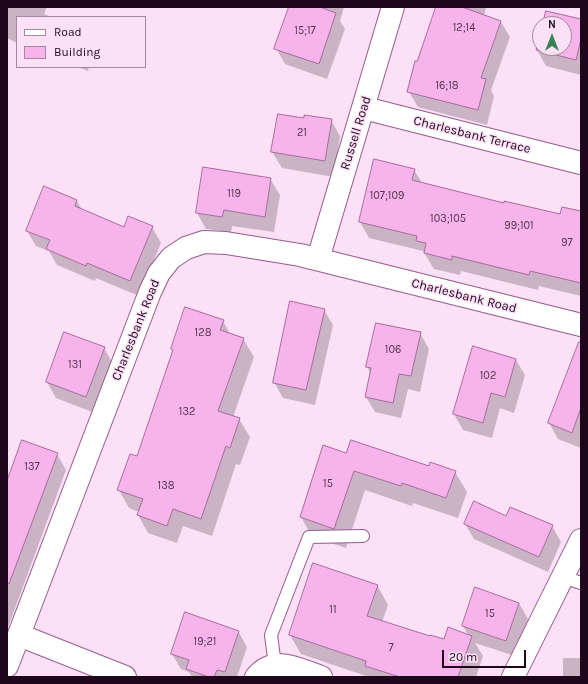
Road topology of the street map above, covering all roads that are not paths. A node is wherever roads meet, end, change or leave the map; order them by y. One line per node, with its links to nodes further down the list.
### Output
1 (393, 7): 2 (street, Russell Road)
2 (364, 108): 3 (street, Charlesbank Terrace); 4 (street, Russell Road)
3 (581, 163)
4 (318, 260): 5 (street, Charlesbank Road); 9 (street, Charlesbank Road)
5 (581, 325)
6 (363, 536): 10 (lane)
7 (581, 540): 8 (street)
8 (572, 580): 15 (street)
9 (19, 635): 11 (street, Charlesbank Road); 12 (street)
10 (275, 665): 13 (street); 14 (street)
11 (7, 666)
12 (125, 677)
13 (256, 677)
14 (321, 677)
15 (513, 677)

